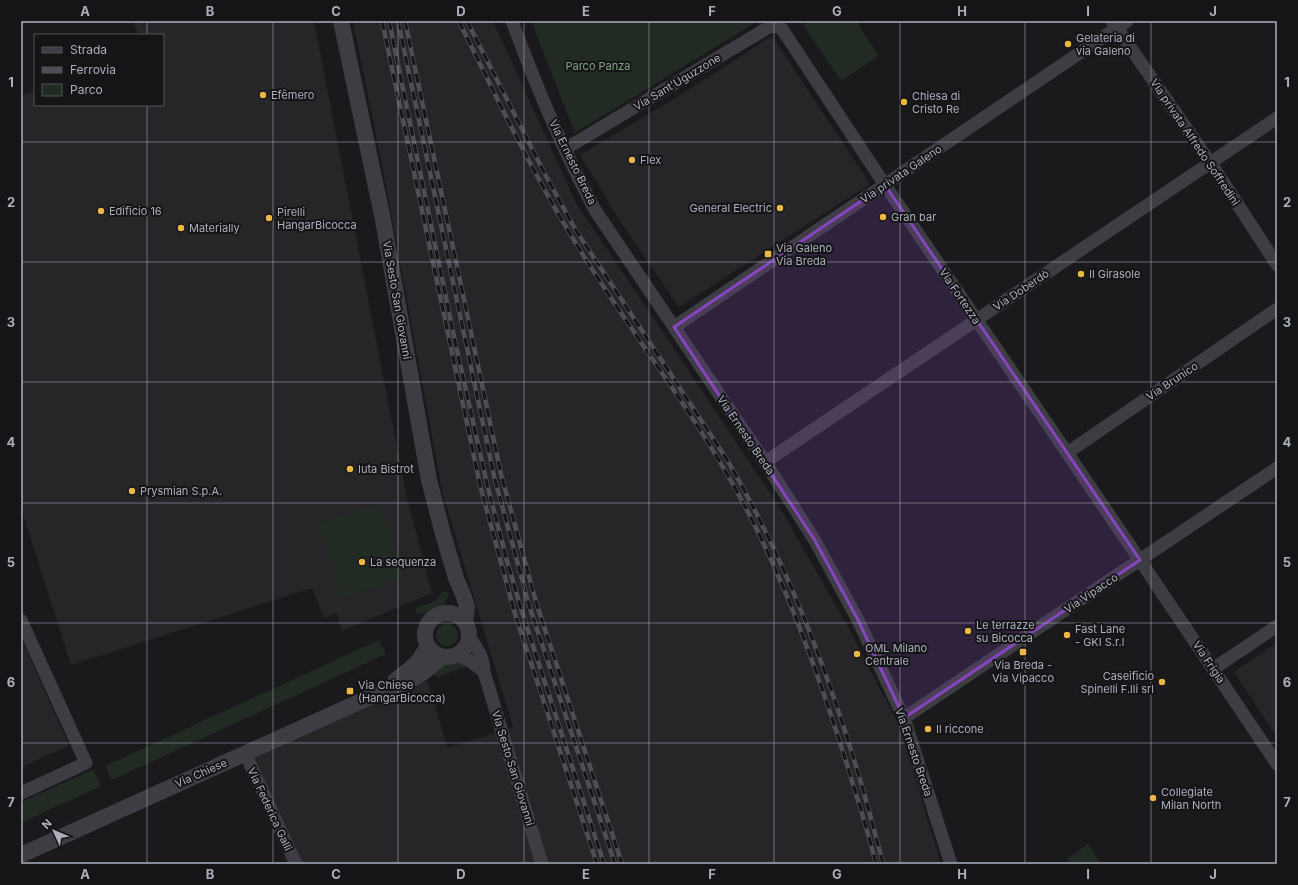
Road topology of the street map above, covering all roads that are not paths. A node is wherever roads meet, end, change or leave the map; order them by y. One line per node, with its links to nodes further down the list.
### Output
1 (341, 21): 17 (street, Via Sesto San Giovanni)
2 (512, 21): 6 (street, Via Ernesto Breda)
3 (1119, 23): 7 (street, Via privata Alfredo Soffredini); 8 (street, Via privata Galeno)
4 (782, 25): 6 (street, Via Sant'Uguzzone); 8 (street, Via Fortezza)
5 (1277, 118): 7 (street, Via Doberdò)
6 (565, 149): 12 (street, Via Ernesto Breda)
7 (1210, 163): 9 (street, Via privata Alfredo Soffredini); 11 (street, Via Doberdò)
8 (885, 185): 11 (street, Via Fortezza); 12 (street, Via privata Galeno)
9 (1277, 265)
10 (1277, 309): 13 (street, Via Brunico)
11 (976, 320): 13 (street, Via Fortezza); 14 (street, Via Doberdò)
12 (674, 327): 14 (street, Via Ernesto Breda)
13 (1067, 453): 16 (street, Via Fortezza)
14 (765, 462): 28 (street, Via Ernesto Breda)
15 (1277, 468): 16 (street, Via Vipacco)
16 (1140, 560): 25 (street, Via Frigia); 28 (street, Via Vipacco)
17 (456, 578): 18 (street, Via Sesto San Giovanni); 20 (street, Via Sesto San Giovanni)
18 (445, 613): 20 (street); 23 (street)
19 (21, 620): 31 (street)
20 (466, 622): 22 (street, Via Sesto San Giovanni)
21 (1277, 626): 25 (street)
22 (470, 638): 24 (street); 26 (street, Via Sesto San Giovanni)
23 (428, 646): 24 (street); 27 (street, Via Chiese)
24 (449, 656): 26 (street); 27 (street, Via Chiese)
25 (1213, 669): 30 (street, Via Frigia)
26 (484, 672): 34 (street, Via Sesto San Giovanni)
27 (381, 692): 29 (street, Via Chiese)
28 (904, 718): 35 (street, Via Ernesto Breda)
29 (245, 753): 32 (street, Via Chiese); 33 (street, Via Federica Galli)
30 (1277, 764)
31 (21, 793)
32 (21, 855)
33 (296, 864)
34 (542, 864)
35 (951, 864)

